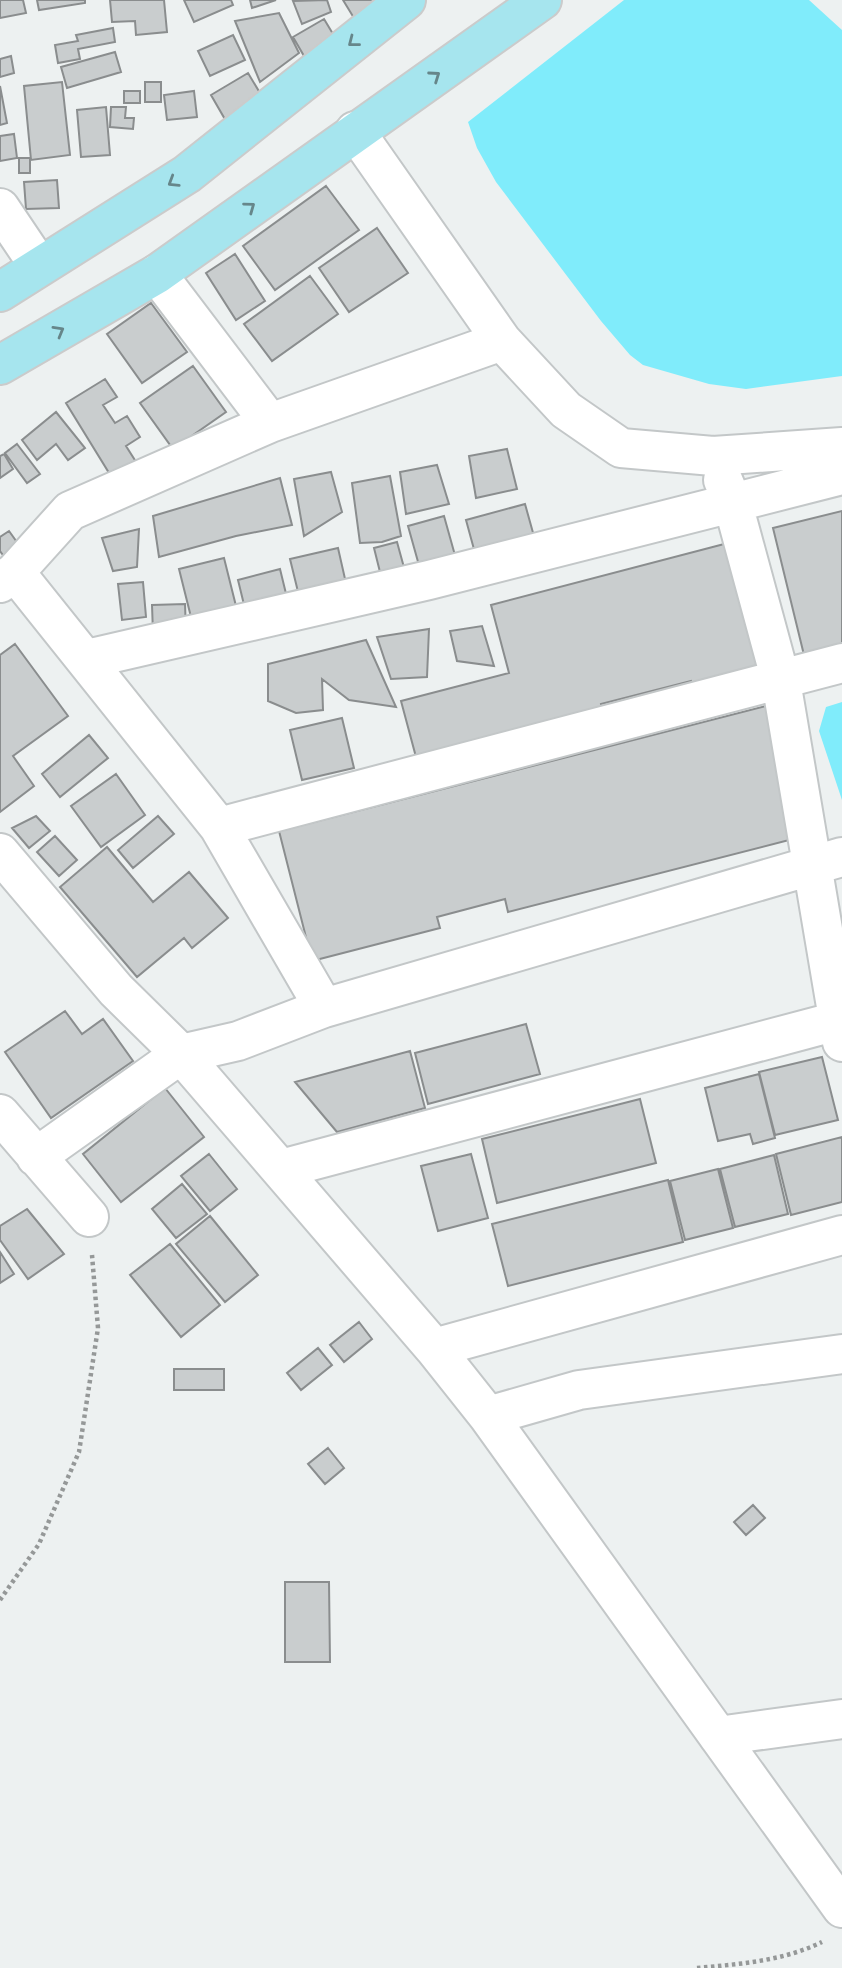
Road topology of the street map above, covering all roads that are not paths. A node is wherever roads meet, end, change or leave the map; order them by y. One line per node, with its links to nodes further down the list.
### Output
1 (406, 0): 5 (main road, one-way to 5)
2 (542, 0): 3 (main road, one-way to 2)
3 (355, 131): 6 (main road, one-way to 3); 8 (street)
4 (0, 208): 5 (street)
5 (39, 266): 7 (main road)
6 (157, 274): 9 (main road, one-way to 6); 10 (street)
7 (0, 292)
8 (502, 341): 10 (street); 12 (street)
9 (0, 365)
10 (270, 423): 15 (street)
11 (842, 447): 12 (street)
12 (713, 456): 14 (street)
13 (842, 475): 14 (street)
14 (733, 504): 16 (street); 18 (street)
15 (8, 578): 16 (street)
16 (87, 659): 19 (street)
17 (842, 663): 18 (street)
18 (781, 681): 19 (street); 21 (street)
19 (219, 827): 22 (street)
20 (0, 853): 24 (street)
21 (827, 861): 22 (street); 23 (street)
22 (324, 1008): 24 (street)
23 (839, 1031): 27 (street)
24 (181, 1054): 26 (street); 27 (street)
25 (0, 1114): 26 (street)
26 (36, 1157): 28 (street)
27 (281, 1170): 30 (street)
28 (89, 1217)
29 (842, 1235): 30 (street)
30 (434, 1348): 32 (street)
31 (842, 1354): 32 (street)
32 (488, 1416): 34 (street)
33 (842, 1719): 34 (street)
34 (718, 1736): 35 (street)
35 (837, 1922)

